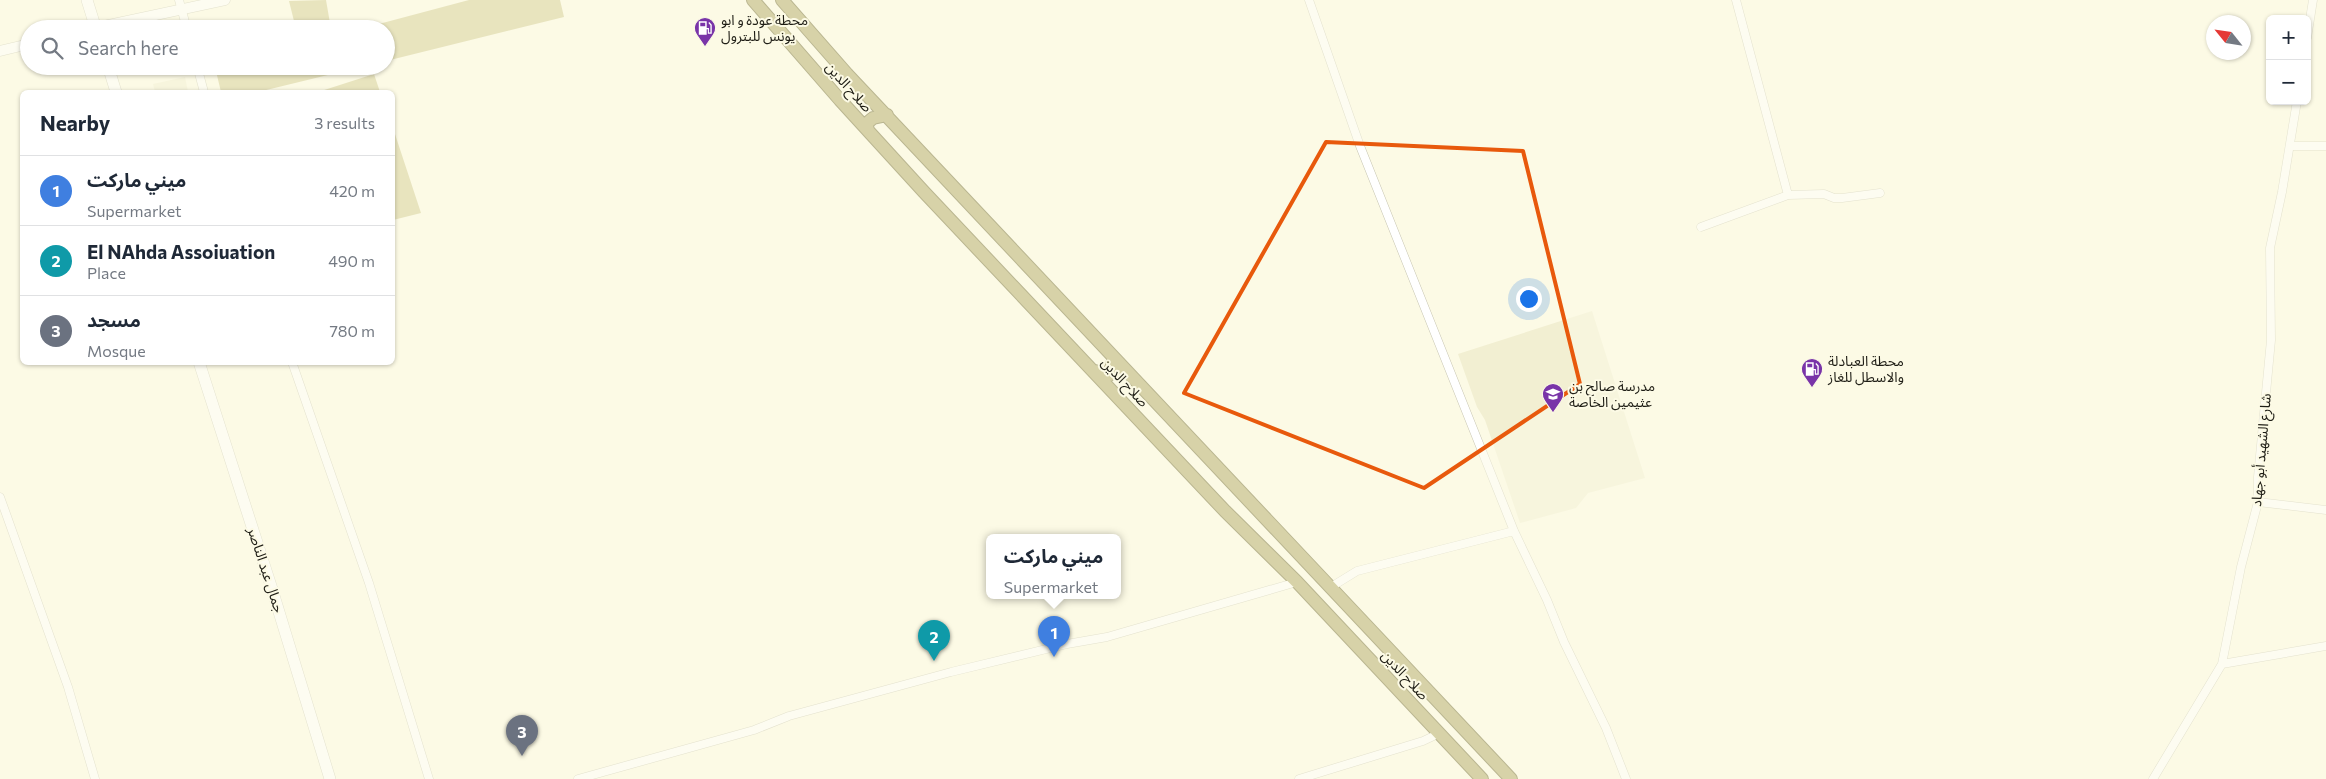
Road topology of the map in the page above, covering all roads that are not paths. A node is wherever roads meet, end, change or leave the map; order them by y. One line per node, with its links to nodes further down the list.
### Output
1 (87, 0): 10 (main road)
2 (225, 0): 8 (street)
3 (753, 0): 21 (highway, صلاح الدين)
4 (782, 0): 20 (highway, صلاح الدين)
5 (1310, 0): 34 (street)
6 (1736, 0): 25 (street)
7 (2313, 0): 9 (street)
8 (180, 5): 11 (street); 12 (street)
9 (2311, 15)
10 (92, 20)
11 (124, 20)
12 (184, 20)
13 (20, 46): 14 (street)
14 (0, 51)
15 (111, 75): 17 (main road)
16 (199, 75): 18 (street)
17 (115, 90)
18 (203, 90)
19 (2296, 105): 22 (street, شارع الشهيد أبو جهاد)
20 (887, 115): 21 (highway); 27 (highway, صلاح الدين)
21 (868, 130): 30 (highway, صلاح الدين)
22 (2290, 146): 23 (street); 32 (street, شارع الشهيد أبو جهاد)
23 (2326, 146)
24 (1880, 193): 25 (street)
25 (1788, 195): 26 (street)
26 (1701, 227)
27 (1114, 358): 30 (highway); 36 (highway, صلاح الدين)
28 (200, 365): 41 (main road, جمال عبد الناصر)
29 (293, 365): 42 (street)
30 (1095, 371): 35 (highway, صلاح الدين)
31 (0, 497): 40 (street)
32 (2258, 502): 33 (street); 38 (street, شارع الشهيد أبو جهاد)
33 (2326, 510)
34 (1514, 531): 36 (street); 47 (street)
35 (1297, 582): 39 (highway, صلاح الدين); 43 (street)
36 (1331, 587): 46 (highway, صلاح الدين)
37 (2326, 646): 38 (street)
38 (2222, 664): 48 (street, شارع الشهيد أبو جهاد)
39 (1440, 734): 44 (street); 45 (highway, صلاح الدين)
40 (95, 779)
41 (330, 779)
42 (429, 779)
43 (578, 779)
44 (1299, 779)
45 (1482, 779)
46 (1511, 779)
47 (1626, 779)
48 (2153, 779)

